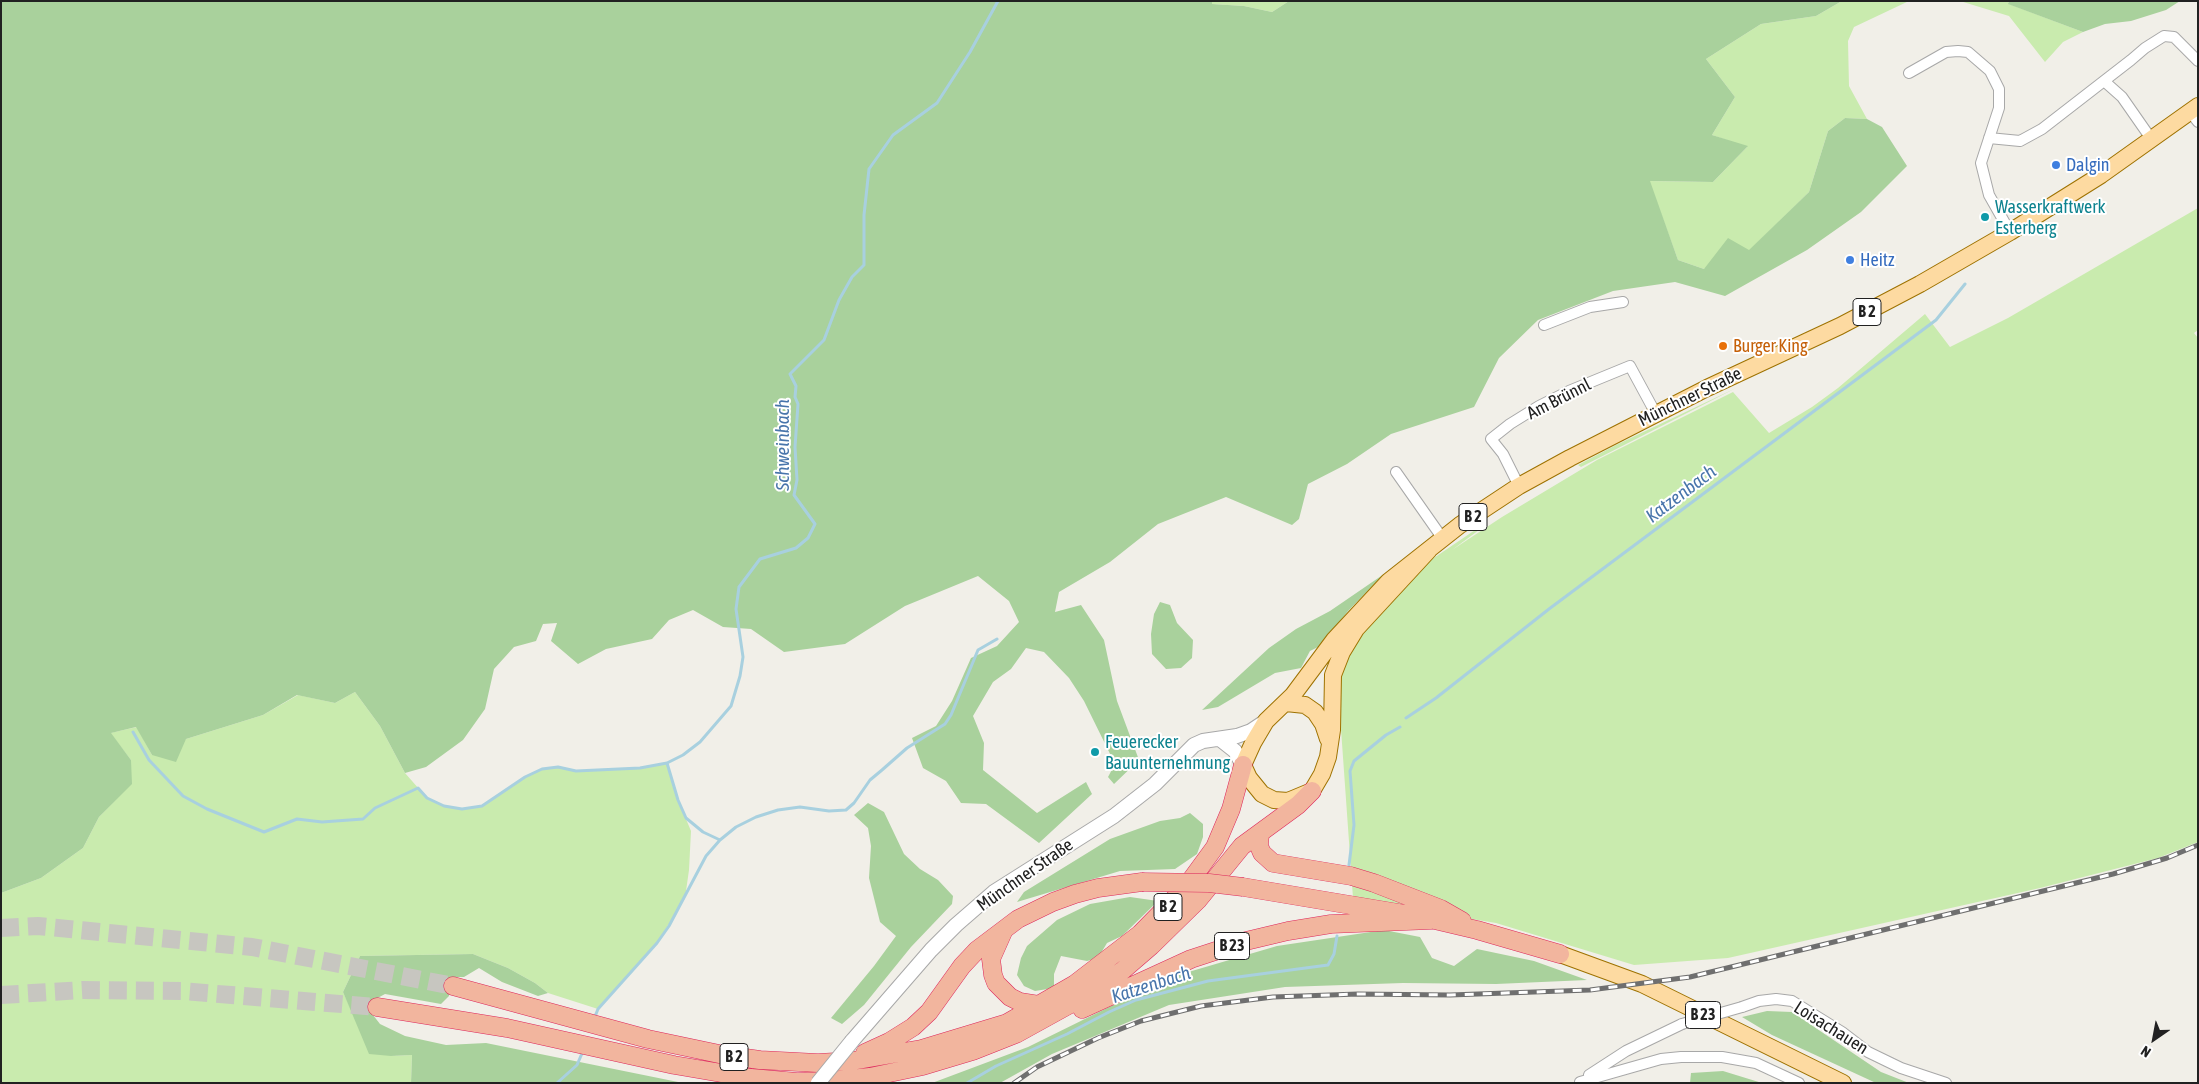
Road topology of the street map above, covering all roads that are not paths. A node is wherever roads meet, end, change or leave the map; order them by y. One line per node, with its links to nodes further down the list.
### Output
1 (2198, 61): 3 (street)
2 (1909, 73): 5 (street)
3 (2104, 81): 5 (street); 6 (street)
4 (2195, 113): 6 (main road, Münchner Straße / B 2)
5 (1990, 138): 7 (street)
6 (2152, 140): 7 (main road, Münchner Straße / B 2)
7 (2010, 232): 10 (main road, Münchner Straße / B 2)
8 (1623, 302): 9 (street)
9 (1544, 325)
10 (1656, 414): 12 (main road, Münchner Straße / B 2); 12 (street, Am Brünnl)
11 (1396, 472): 13 (street)
12 (1519, 486): 13 (main road, Münchner Straße / B 2)
13 (1442, 539): 14 (main road, Münchner Straße / B 2)
14 (1338, 646): 15 (main road, B 2); 18 (main road, B 2)
15 (1286, 702): 16 (main road, B 2); 18 (main road)
16 (1266, 721): 17 (street, Münchner Straße); 19 (main road, B 2)
17 (1220, 740): 19 (street); 31 (street, Münchner Straße, bridge)
18 (1330, 743): 20 (main road, B 2)
19 (1243, 765): 20 (main road); 28 (highway, B 2)
20 (1312, 791): 21 (highway, B 2)
21 (1260, 833): 24 (highway, B 23); 28 (highway, B 2)
22 (1431, 920): 23 (highway, B 23, bridge); 24 (highway, B 23); 28 (highway, B 23)
23 (1005, 928): 28 (highway); 29 (highway, B 23)
24 (1477, 930): 25 (highway, B 23)
25 (1560, 954): 33 (main road, B 23)
26 (453, 986): 29 (highway, B 2)
27 (378, 1007): 28 (highway, B 2)
28 (1043, 1012): 29 (highway, B 2)
29 (852, 1061)
30 (1579, 1082): 32 (street, Loisachauen); 34 (street, Loisachauen, bridge)
31 (818, 1083)
32 (1799, 1083)
33 (1844, 1083)
34 (1946, 1083)

